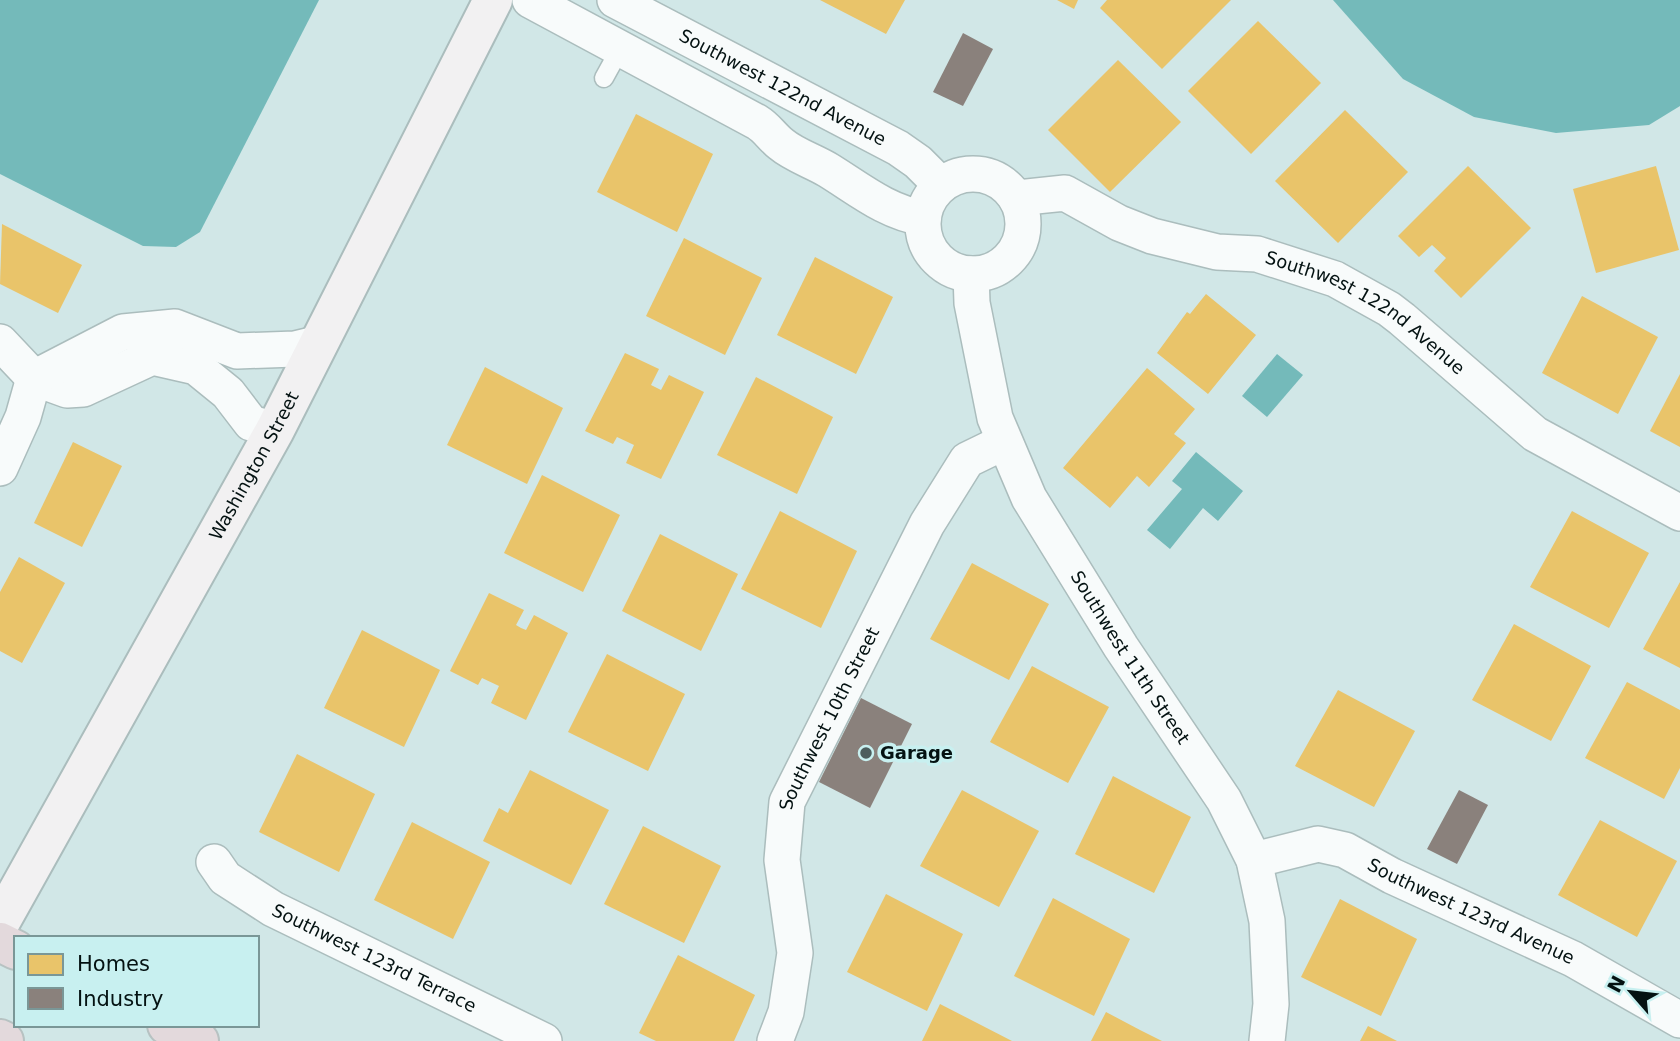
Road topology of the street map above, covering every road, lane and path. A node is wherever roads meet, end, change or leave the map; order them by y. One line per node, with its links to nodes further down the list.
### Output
1 (493, 0): 10 (street, Washington Street)
2 (530, 0): 4 (street)
3 (634, 4): 4 (street); 5 (street, Southwest 122nd Avenue)
4 (612, 64): 7 (street)
5 (941, 185): 6 (street); 7 (street)
6 (1016, 198): 8 (street); 15 (street, Southwest 122nd Avenue)
7 (915, 217): 8 (street)
8 (971, 274): 13 (street, Southwest 11th Street)
9 (0, 342): 11 (street)
10 (320, 343): 11 (street); 12 (street, Washington Street)
11 (34, 378): 12 (street); 14 (street)
12 (275, 430): 18 (street, Washington Street)
13 (1004, 442): 16 (street, Southwest 11th Street); 23 (street, Southwest 10th Street)
14 (0, 468)
15 (1680, 513)
16 (1254, 860): 19 (street, Southwest 123rd Avenue); 24 (street, Southwest 11th Street)
17 (214, 862): 22 (street, Southwest 123rd Terrace)
18 (0, 923)
19 (1680, 1020)
20 (171, 1027): 21 (highway)
21 (199, 1041)
22 (544, 1041)
23 (775, 1041)
24 (1267, 1041)

